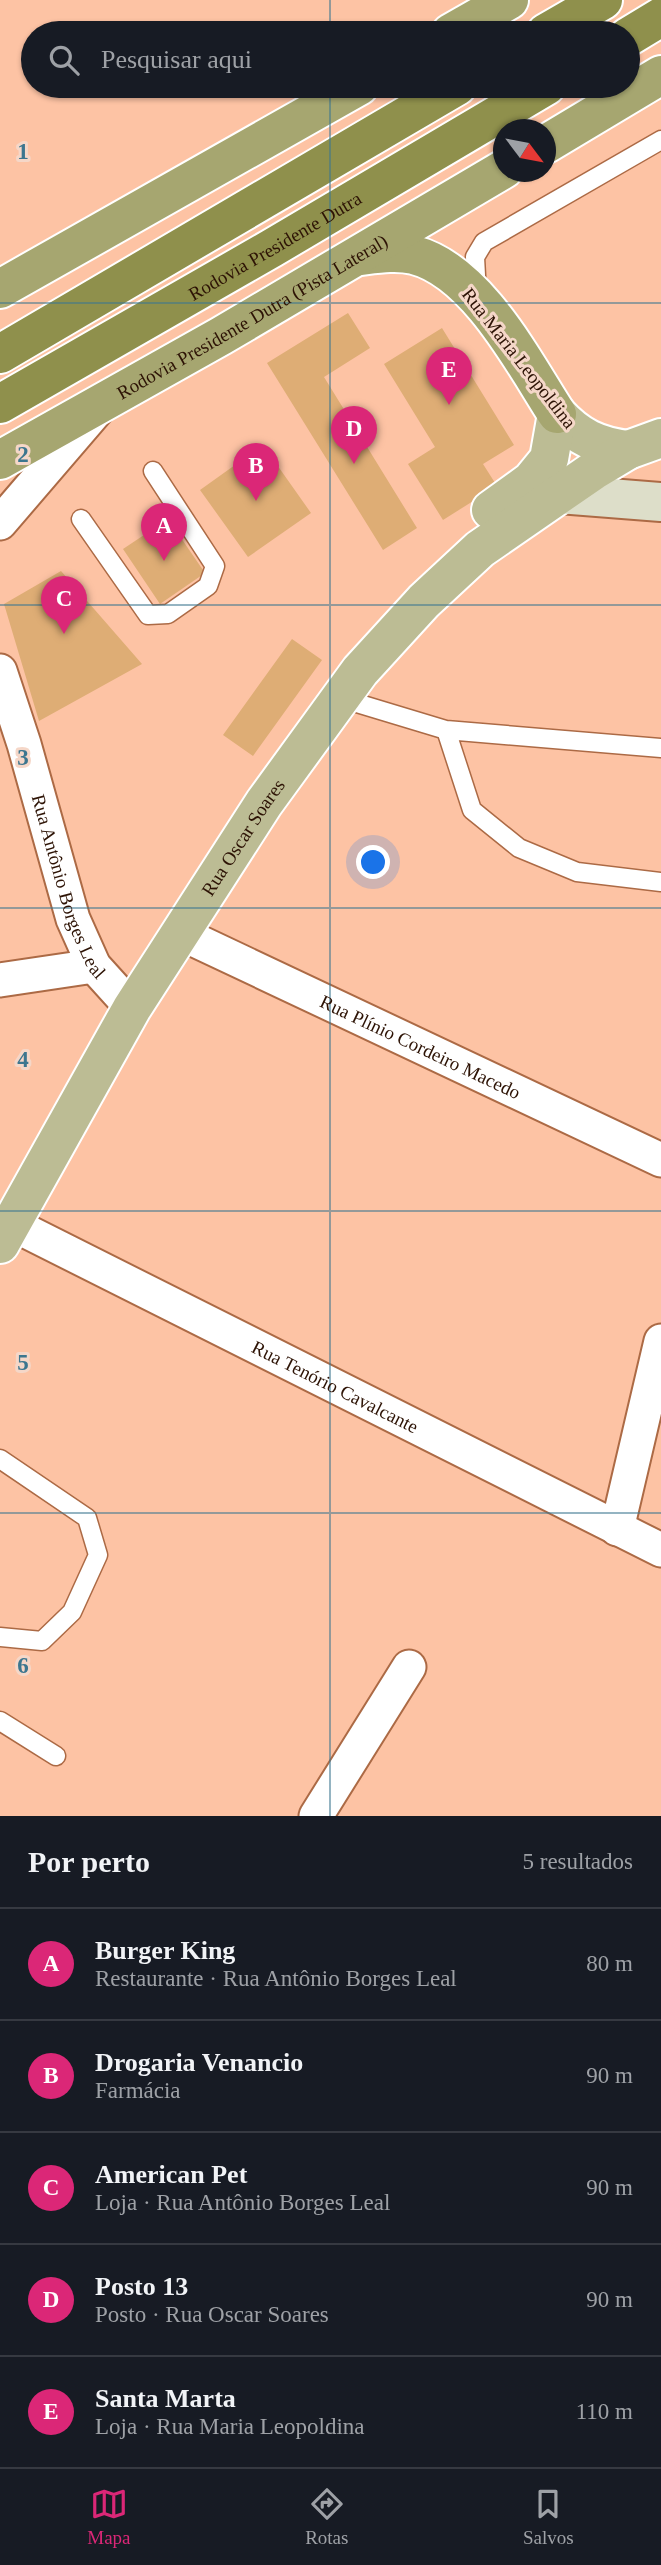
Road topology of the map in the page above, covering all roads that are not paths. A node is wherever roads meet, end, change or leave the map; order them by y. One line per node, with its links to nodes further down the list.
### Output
1 (482, 0): 5 (main road)
2 (509, 0): 6 (highway)
3 (603, 0): 7 (highway)
4 (661, 17): 8 (highway)
5 (458, 21)
6 (472, 21)
7 (567, 21)
8 (640, 30)
9 (661, 75): 10 (highway)
10 (640, 87)
11 (338, 98): 19 (highway)
12 (437, 98): 21 (highway)
13 (526, 98): 23 (highway, Rodovia Presidente Dutra)
14 (622, 98): 15 (highway)
15 (556, 137)
16 (661, 140): 20 (lane)
17 (493, 175): 18 (highway, Rodovia Presidente Dutra (Pista Lateral))
18 (357, 256): 20 (highway, Rua Maria Leopoldina); 22 (highway, Rodovia Presidente Dutra (Pista Lateral))
19 (0, 289)
20 (477, 298): 24 (highway, Rua Maria Leopoldina)
21 (0, 354)
22 (104, 401): 26 (highway, Rodovia Presidente Dutra (Pista Lateral)); 31 (street)
23 (0, 404)
24 (557, 414): 25 (main road, Rua Maria Leopoldina); 33 (main road, Rua Oscar Soares)
25 (644, 444): 28 (main road, Rua Oscar Soares); 29 (main road)
26 (0, 460)
27 (153, 471): 30 (lane)
28 (559, 494): 29 (main road); 33 (main road, Rua Oscar Soares)
29 (655, 501)
30 (81, 519)
31 (0, 523)
32 (0, 671): 38 (street, Rua Antônio Borges Leal)
33 (350, 685): 34 (lane); 37 (main road, Rua Oscar Soares)
34 (446, 730): 35 (lane); 36 (lane)
35 (661, 748)
36 (661, 882)
37 (180, 933): 40 (main road, Rua Oscar Soares); 41 (street, Rua Plínio Cordeiro Macedo)
38 (94, 966): 39 (street); 40 (street, Rua Antônio Borges Leal)
39 (0, 980)
40 (132, 1008): 42 (main road, Rua Oscar Soares)
41 (661, 1160)
42 (5, 1233): 45 (street, Rua Tenório Cavalcante)
43 (661, 1341): 45 (street)
44 (0, 1459): 47 (lane)
45 (617, 1529): 46 (street, Rua Tenório Cavalcante)
46 (661, 1550)
47 (0, 1637)
48 (409, 1667): 51 (street)
49 (0, 1721): 50 (lane)
50 (56, 1756)
51 (316, 1816)

